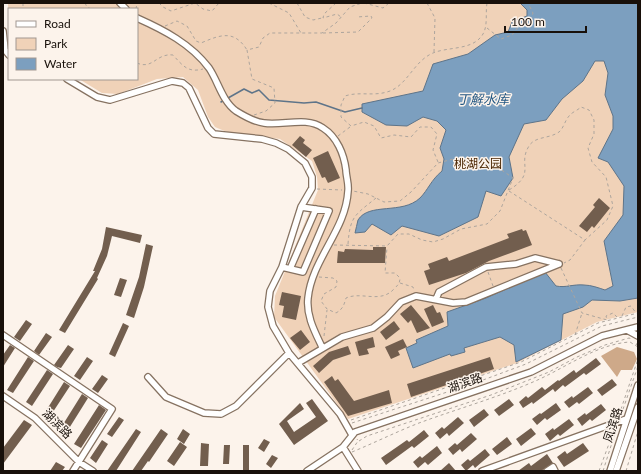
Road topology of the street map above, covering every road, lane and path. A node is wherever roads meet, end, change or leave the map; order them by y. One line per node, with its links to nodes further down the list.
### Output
1 (159, 3): 2 (path)
2 (219, 3)
3 (269, 3): 12 (path)
4 (276, 3): 12 (path)
5 (297, 3): 16 (path)
6 (336, 3): 16 (path)
7 (363, 3): 8 (path); 13 (path)
8 (389, 3)
9 (427, 3): 23 (path)
10 (487, 3): 17 (path)
11 (528, 3): 17 (path)
12 (274, 6): 21 (path)
13 (341, 17): 16 (path); 20 (path)
14 (357, 17): 20 (path)
15 (138, 18): 18 (street)
16 (323, 18)
17 (486, 28): 23 (path)
18 (161, 29): 22 (path); 26 (street)
19 (3, 31): 24 (street)
20 (322, 33): 21 (path)
21 (301, 34): 22 (path)
22 (247, 50): 28 (path)
23 (434, 53): 29 (path)
24 (8, 54)
25 (138, 64): 26 (path)
26 (208, 68): 28 (street)
27 (69, 80): 32 (street)
28 (251, 119): 30 (street)
29 (351, 126): 30 (path); 31 (path)
30 (335, 139): 33 (street)
31 (438, 163): 34 (path); 35 (path)
32 (312, 188): 33 (path); 36 (street)
33 (348, 190): 35 (path); 40 (street)
34 (509, 190): 38 (path); 38 (path); 41 (path)
35 (376, 198): 39 (path)
36 (301, 207): 37 (street); 43 (street)
37 (316, 209): 45 (street); 45 (street)
38 (585, 240): 42 (path)
39 (348, 244): 40 (path); 41 (path)
40 (330, 245): 46 (street)
41 (387, 246): 47 (path)
42 (559, 264): 44 (street); 48 (street); 52 (path)
43 (282, 267): 45 (street); 69 (street)
44 (486, 267): 48 (path); 50 (street)
45 (290, 269)
46 (314, 277): 51 (path); 67 (street)
47 (400, 282): 49 (path); 51 (path)
48 (494, 290): 50 (street)
49 (416, 296): 50 (street); 67 (street)
50 (436, 299)
51 (327, 309): 67 (path)
52 (582, 313): 59 (path); 63 (path)
53 (637, 313): 54 (path); 56 (path)
54 (622, 314): 55 (path); 56 (path)
55 (616, 315): 58 (path); 59 (path)
56 (622, 317): 58 (path)
57 (638, 317): 78 (path)
58 (618, 318): 59 (path)
59 (607, 320): 63 (path)
60 (638, 327): 61 (street, 湖滨路)
61 (626, 330): 64 (street); 80 (street, 湖滨路)
62 (3, 335): 82 (street)
63 (575, 335): 78 (path)
64 (638, 336)
65 (638, 342): 66 (path)
66 (635, 345): 68 (path); 80 (path)
67 (322, 347): 71 (street)
68 (638, 350)
69 (288, 353): 71 (street); 72 (street)
70 (638, 359): 77 (path)
71 (298, 363): 80 (street)
72 (148, 377)
73 (638, 385): 76 (street, 凤滨路)
74 (3, 396): 82 (street, 湖滨路)
75 (638, 407): 92 (street, 凤滨路)
76 (626, 419): 77 (street); 91 (street, 凤滨路)
77 (616, 422): 87 (street); 90 (path)
78 (351, 424): 80 (path)
79 (638, 432): 93 (path)
80 (353, 433): 81 (street)
81 (343, 447): 85 (street); 86 (street)
82 (79, 462): 83 (street); 84 (street, 湖滨路)
83 (73, 471)
84 (93, 471)
85 (307, 471)
86 (358, 471)
87 (482, 471)
88 (547, 471): 89 (street)
89 (555, 471)
90 (599, 471)
91 (610, 471)
92 (616, 471)
93 (626, 471)

